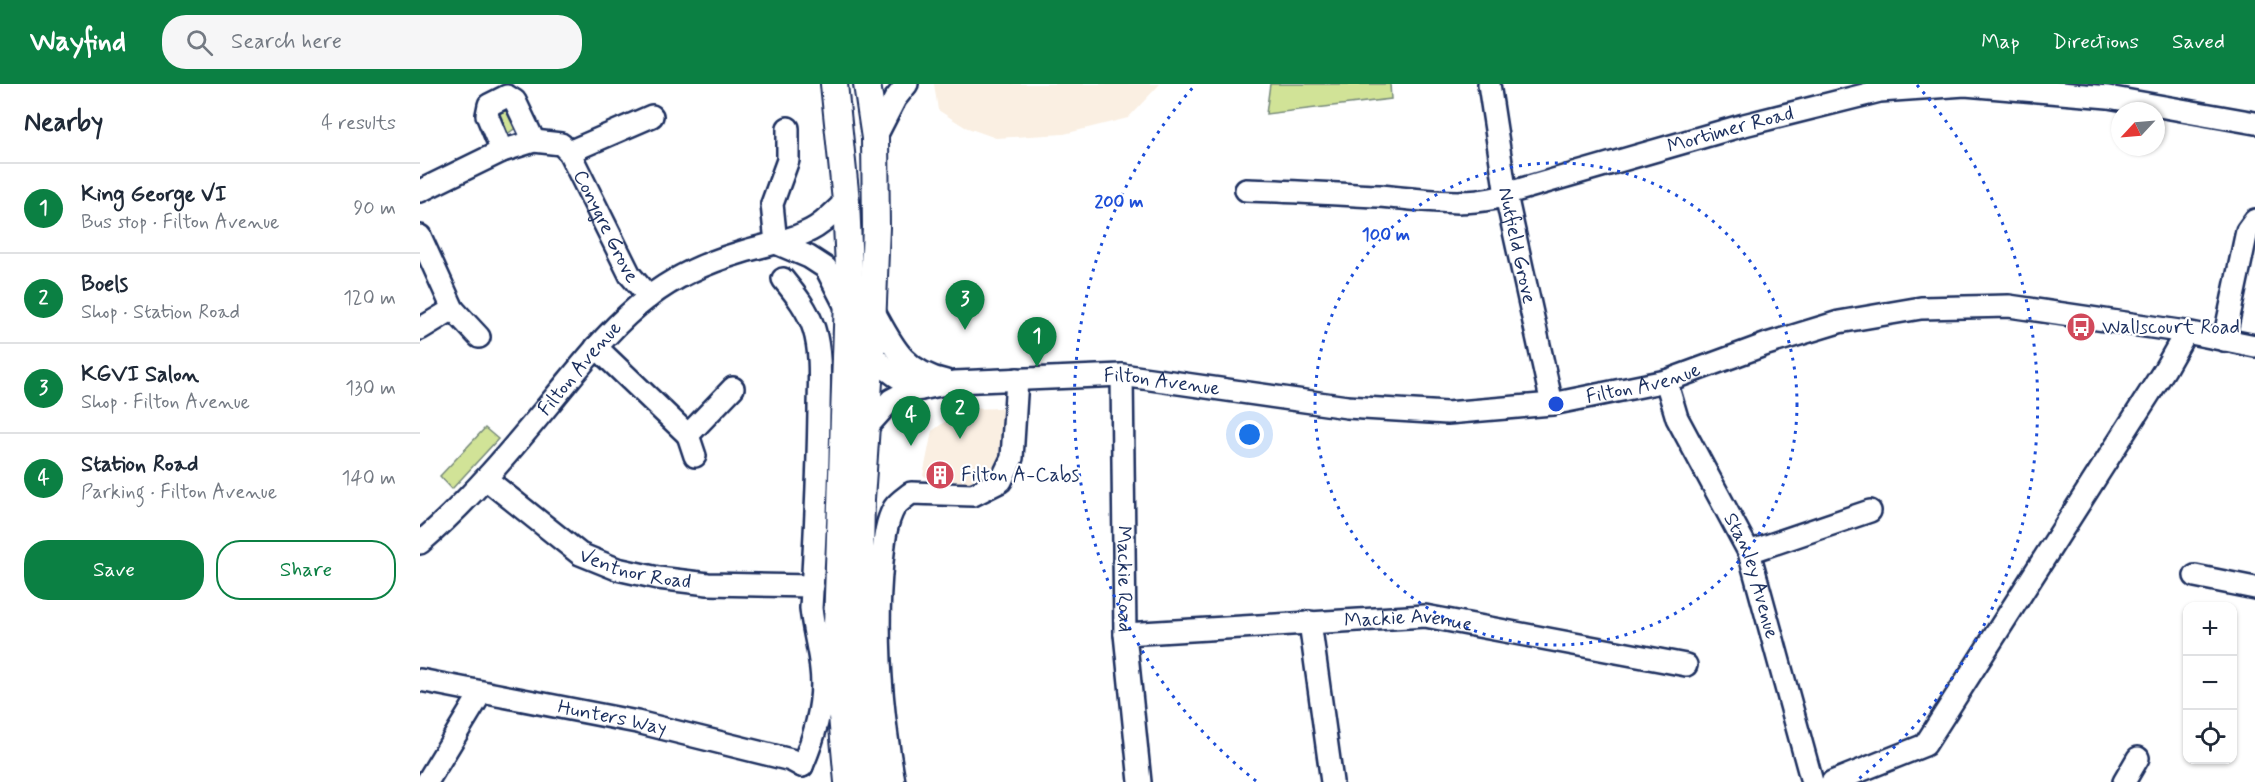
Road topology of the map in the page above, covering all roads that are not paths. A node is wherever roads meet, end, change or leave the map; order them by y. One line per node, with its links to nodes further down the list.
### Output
1 (834, 84): 15 (main road)
2 (867, 84): 8 (main road)
3 (907, 84): 8 (street)
4 (1489, 84): 14 (street, Nutfield Grove)
5 (2255, 123): 14 (street, Mortimer Road)
6 (644, 126): 11 (street, Conygre Grove)
7 (788, 128): 18 (street)
8 (875, 138): 23 (main road)
9 (534, 141): 10 (street, Conygre Grove); 10 (street); 11 (street, Conygre Grove)
10 (502, 151): 12 (street, Conygre Grove)
11 (569, 152): 21 (street, Conygre Grove)
12 (420, 190)
13 (1246, 190): 14 (street, Mortimer Road)
14 (1506, 195): 38 (street, Nutfield Grove)
15 (846, 201): 18 (street, Filton Avenue); 19 (main road)
16 (2255, 220): 28 (street)
17 (420, 236): 22 (street)
18 (776, 243): 21 (street, Filton Avenue); 24 (street)
19 (849, 268): 23 (street, Filton Avenue); 24 (main road)
20 (783, 279): 47 (street)
21 (649, 297): 30 (street, Filton Avenue)
22 (453, 309): 25 (street); 27 (street)
23 (873, 309): 31 (main road); 35 (street, Filton Avenue)
24 (847, 310): 31 (street); 56 (main road)
25 (420, 329)
26 (2186, 332): 28 (street, Filton Avenue); 34 (street, Filton Avenue); 62 (street)
27 (479, 337)
28 (2224, 340): 29 (street, Filton Avenue)
29 (2255, 346)
30 (596, 347): 40 (street); 42 (street, Filton Avenue)
31 (871, 352): 37 (street); 39 (main road)
32 (1122, 375): 33 (street, Filton Avenue); 38 (street, Filton Avenue); 50 (street, Mackie Road)
33 (1017, 379): 35 (street, Filton Avenue); 58 (street)
34 (1666, 381): 38 (street, Filton Avenue); 45 (street, Stanley Avenue)
35 (951, 382): 37 (street, Filton Avenue)
36 (733, 388): 40 (street)
37 (921, 389): 39 (street, Filton Avenue)
38 (1552, 404)
39 (866, 428): 57 (main road)
40 (688, 435): 41 (street)
41 (695, 456)
42 (486, 479): 44 (street, Filton Avenue); 47 (street, Ventnor Road)
43 (1870, 511): 45 (street)
44 (420, 543)
45 (1749, 552): 61 (street, Stanley Avenue)
46 (2195, 576): 48 (street)
47 (813, 586): 54 (street)
48 (2255, 588)
49 (1310, 622): 50 (street, Mackie Avenue); 51 (street, Mackie Avenue); 60 (street)
50 (1125, 634): 59 (street, Mackie Road)
51 (1686, 665)
52 (420, 680): 53 (street, Hunters Way)
53 (481, 693): 54 (street, Hunters Way); 55 (street)
54 (806, 774)
55 (427, 782)
56 (849, 782)
57 (872, 782)
58 (894, 782)
59 (1140, 782)
60 (1332, 782)
61 (1812, 782)
62 (1832, 782)

